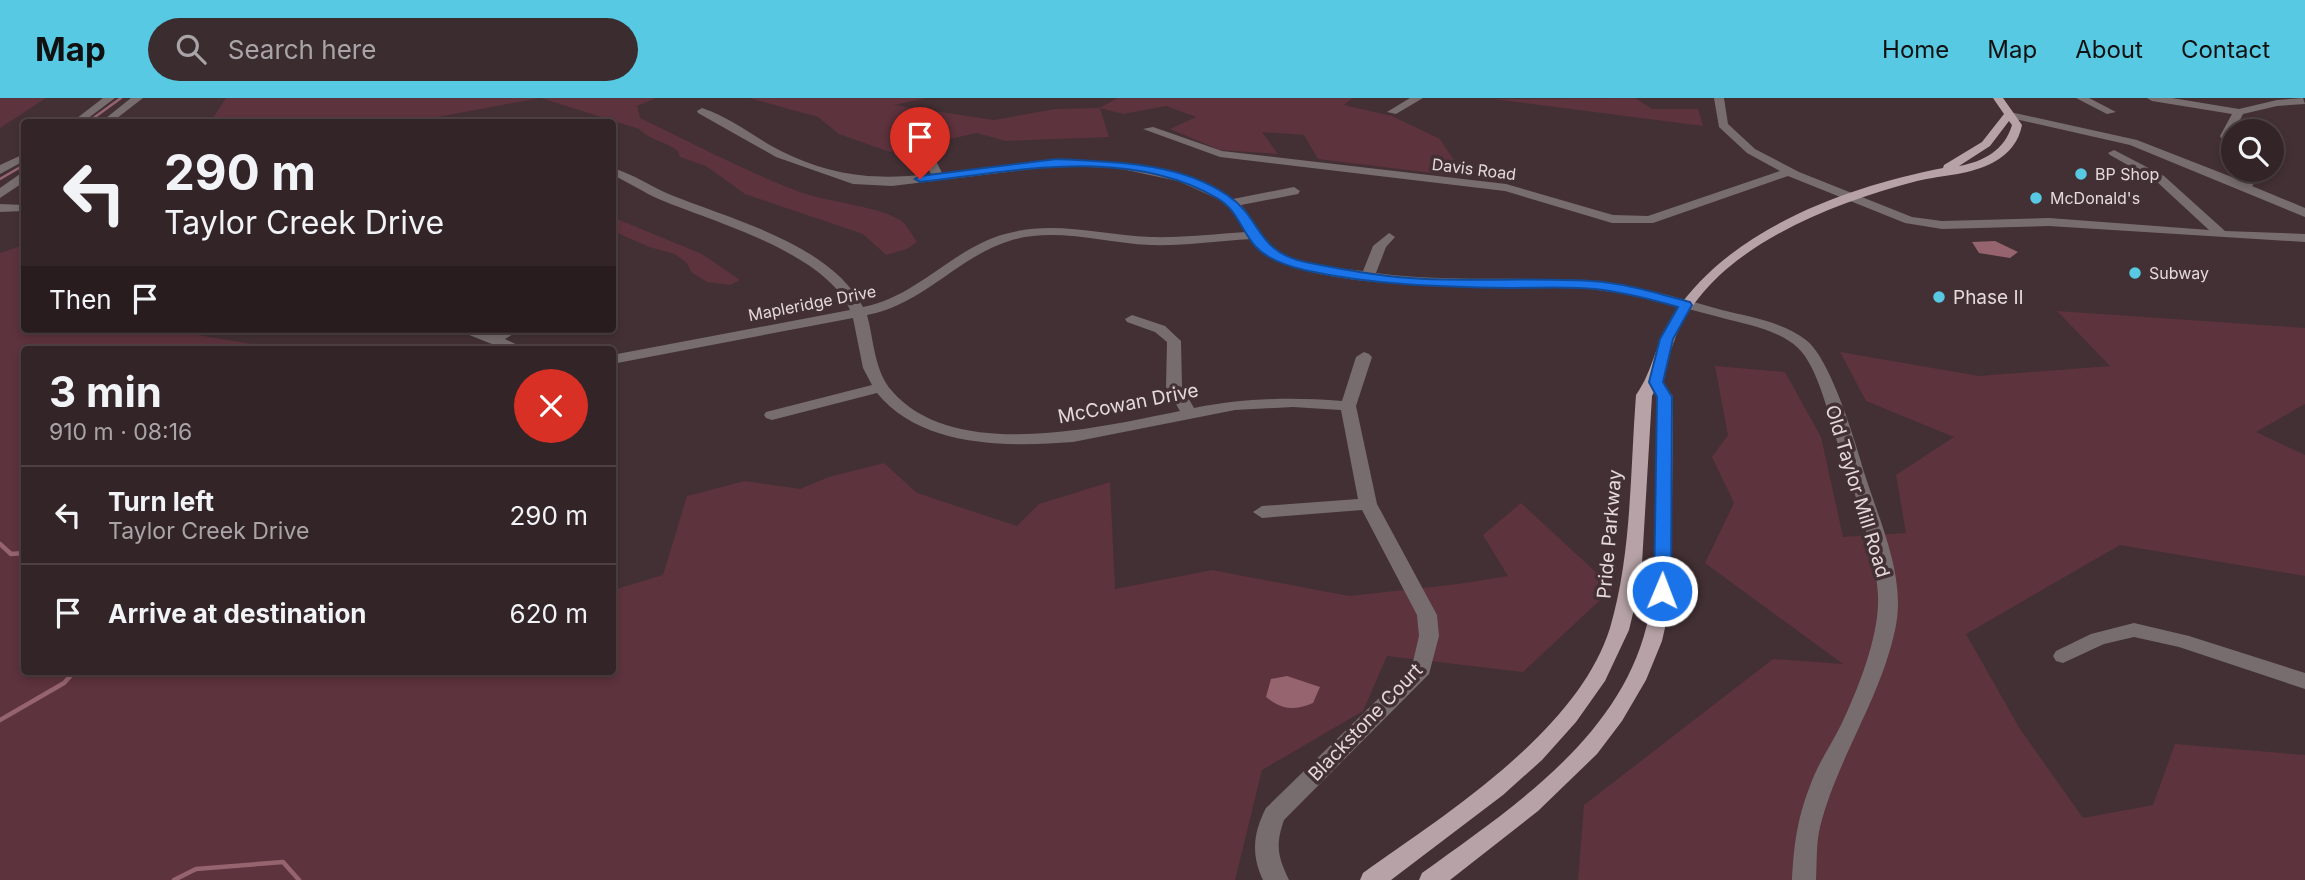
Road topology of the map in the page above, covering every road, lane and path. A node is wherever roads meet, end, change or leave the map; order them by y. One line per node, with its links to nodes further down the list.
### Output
1 (110, 98): 14 (street)
2 (138, 98): 15 (street)
3 (1418, 98): 10 (street)
4 (1719, 98): 22 (street)
5 (1998, 98): 13 (main road)
6 (2081, 98): 11 (street)
7 (2152, 98): 12 (street)
8 (2305, 100): 12 (street)
9 (702, 111): 25 (street)
10 (1392, 112)
11 (2111, 112)
12 (2239, 112): 16 (street)
13 (2010, 115): 24 (main road, Pride Parkway); 24 (main road, Pride Parkway); 28 (street)
14 (81, 119)
15 (110, 119)
16 (2235, 119)
17 (1149, 129): 22 (street, Davis Road)
18 (925, 151): 25 (street)
19 (2113, 153): 36 (street)
20 (21, 159): 21 (street)
21 (0, 170)
22 (1789, 172): 31 (street)
23 (616, 173): 42 (street)
24 (1936, 173): 31 (main road, Pride Parkway)
25 (938, 176): 32 (street)
26 (21, 179): 30 (street)
27 (2251, 182): 28 (street)
28 (2242, 186): 35 (street)
29 (1294, 191): 32 (street)
30 (0, 194)
31 (1851, 198): 36 (street); 41 (main road, Pride Parkway)
32 (1232, 203): 37 (street)
33 (0, 208): 34 (street)
34 (21, 208)
35 (2305, 213)
36 (2221, 234): 39 (street)
37 (1252, 235): 40 (street, Old Taylor Mill Road); 42 (street, Mapleridge Drive)
38 (1389, 237): 40 (street)
39 (2305, 238)
40 (1367, 276): 41 (street, Old Taylor Mill Road)
41 (1685, 305): 50 (main road, Pride Parkway); 62 (street, Old Taylor Mill Road)
42 (859, 314): 49 (street, Mapleridge Drive); 51 (street)
43 (1132, 319): 53 (street)
44 (473, 333): 46 (street)
45 (506, 333): 46 (street)
46 (493, 340): 47 (street)
47 (509, 346)
48 (1364, 357): 52 (street, Blackstone Court)
49 (616, 359)
50 (1656, 382): 60 (main road, Pride Parkway); 61 (main road, Pride Parkway)
51 (878, 388): 53 (street, McCowan Drive); 54 (street)
52 (1348, 406): 53 (street, McCowan Drive); 55 (street, Blackstone Court)
53 (1190, 413)
54 (772, 415)
55 (1368, 505): 56 (street); 59 (street, Blackstone Court)
56 (1262, 512)
57 (2063, 656): 58 (street)
58 (2305, 681)
59 (1277, 880)
60 (1372, 880)
61 (1431, 880)
62 (1804, 880)

